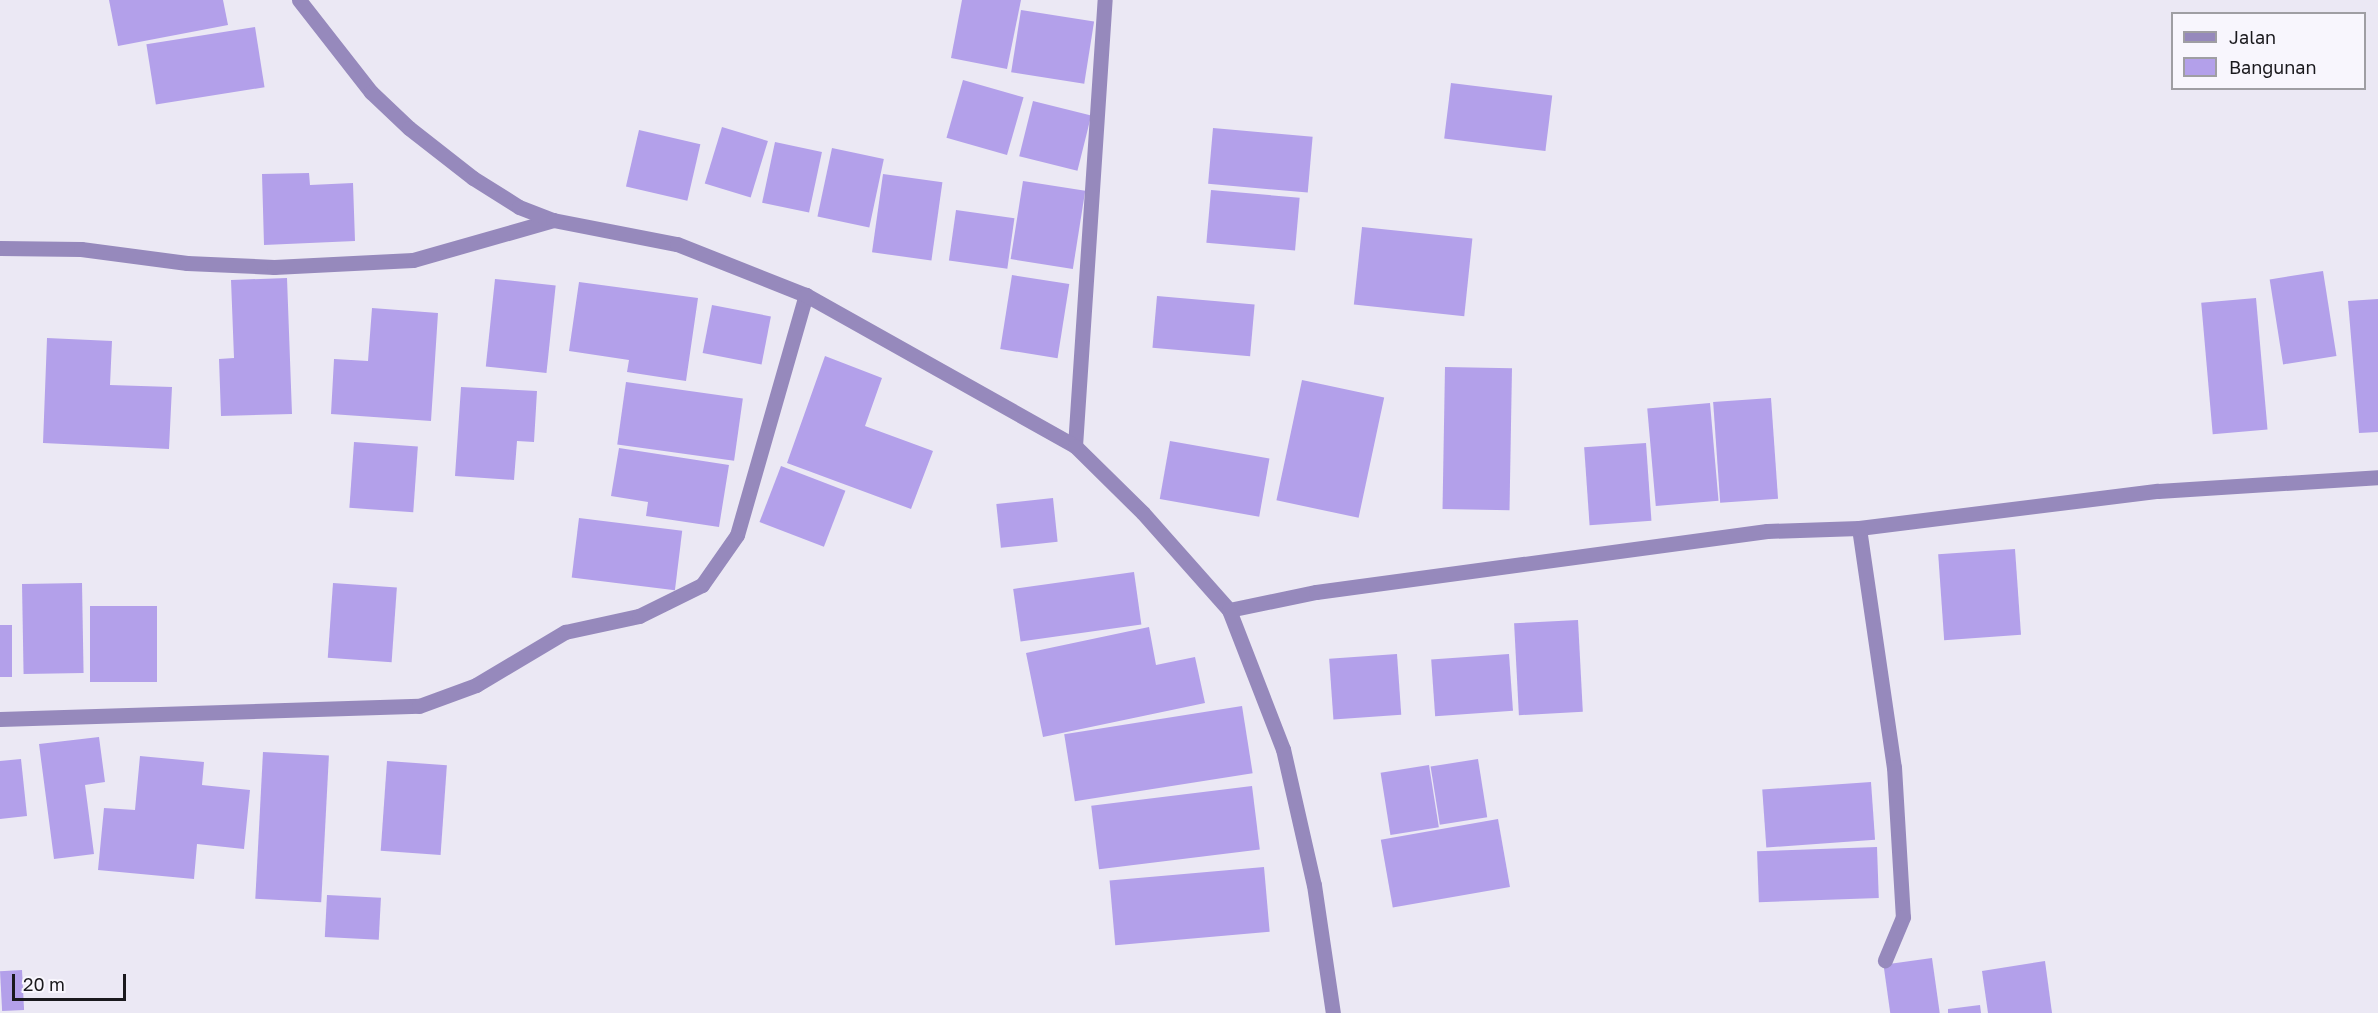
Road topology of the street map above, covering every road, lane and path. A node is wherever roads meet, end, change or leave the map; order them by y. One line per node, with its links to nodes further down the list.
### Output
1 (299, 0): 3 (street)
2 (1105, 0): 6 (street)
3 (552, 220): 4 (street); 5 (street)
4 (0, 248)
5 (806, 295): 6 (street); 10 (street)
6 (1075, 446): 9 (street)
7 (2378, 477): 8 (street)
8 (1859, 528): 9 (street); 11 (street)
9 (1229, 610): 12 (street)
10 (0, 719)
11 (1885, 960)
12 (1333, 1013)

